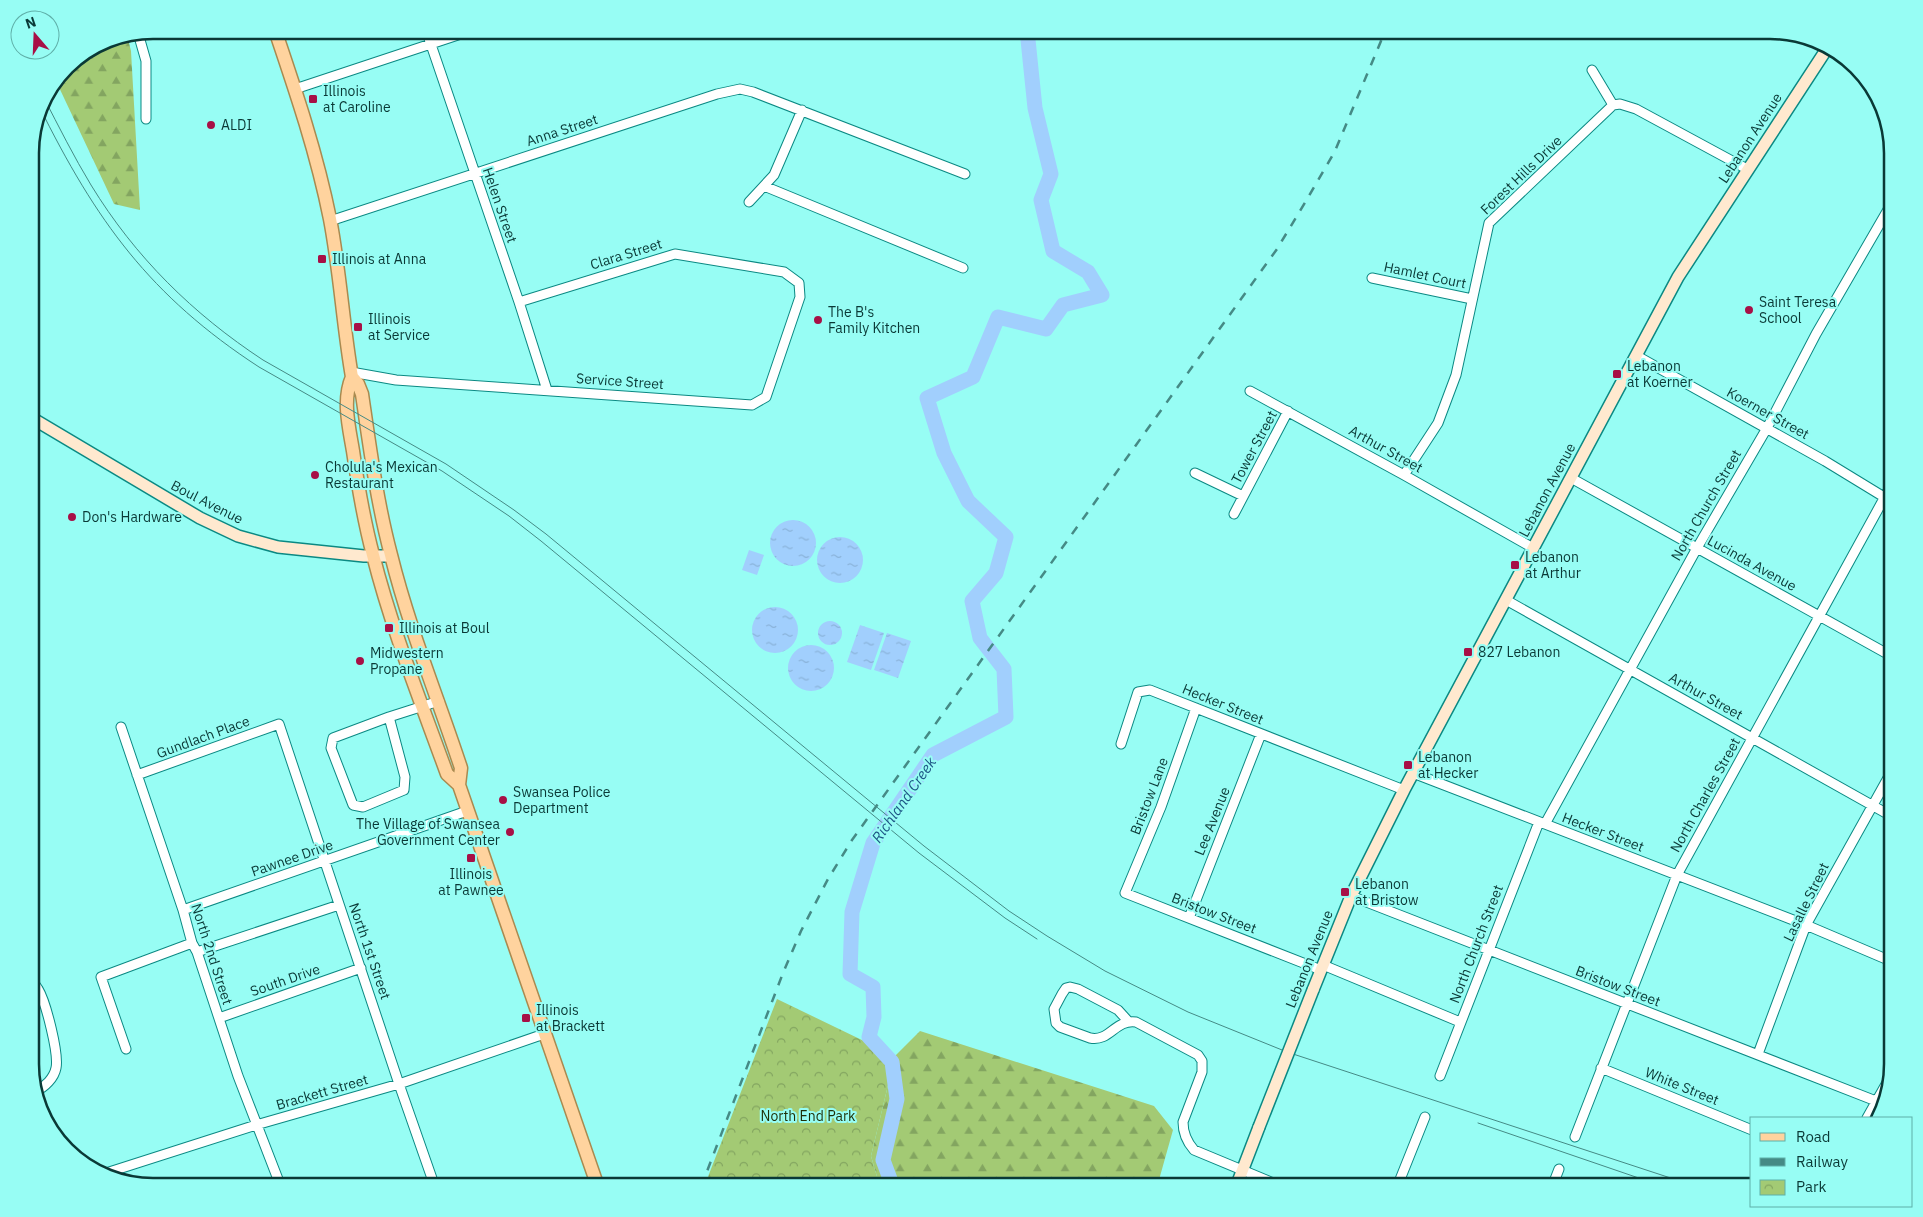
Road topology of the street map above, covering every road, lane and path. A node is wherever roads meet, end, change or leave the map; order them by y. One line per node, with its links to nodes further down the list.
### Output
1 (278, 39): 8 (main road)
2 (429, 39): 5 (street, Helen Street)
3 (445, 39): 5 (street)
4 (140, 40): 11 (street)
5 (430, 44): 8 (street); 13 (street, Helen Street)
6 (1824, 53): 12 (main road, Lebanon Avenue)
7 (1592, 70): 9 (street)
8 (295, 89): 18 (main road)
9 (1613, 105): 12 (street); 22 (street, Forest Hills Drive)
10 (802, 110): 13 (street, Anna Street); 14 (street, Anna Street); 15 (street)
11 (146, 119)
12 (1747, 169): 24 (main road, Lebanon Avenue)
13 (475, 173): 18 (street, Anna Street); 23 (street, Helen Street)
14 (965, 174)
15 (764, 186): 16 (street); 19 (street)
16 (749, 202)
17 (1884, 217): 30 (street, North Church Street)
18 (330, 221): 25 (main road)
19 (963, 268)
20 (1372, 278): 22 (street, Hamlet Court)
21 (799, 283): 23 (street, Clara Street); 26 (street, Service Street)
22 (1472, 299): 32 (street, Forest Hills Drive)
23 (519, 302): 26 (street, Helen Street)
24 (1637, 356): 30 (street, Koerner Street); 33 (main road, Lebanon Avenue)
25 (352, 375): 26 (street, Service Street); 39 (main road); 40 (main road)
26 (547, 390)
27 (1250, 391): 28 (street, Arthur Street)
28 (1288, 411): 32 (street, Arthur Street); 34 (street, Tower Street)
29 (39, 422): 39 (main road, Boul Avenue)
30 (1766, 428): 35 (street, Koerner Street); 38 (street, North Church Street)
31 (1195, 472): 34 (street, Tower Street)
32 (1404, 475): 37 (street, Arthur Street)
33 (1571, 478): 37 (main road, Lebanon Avenue); 38 (street, Lucinda Avenue)
34 (1243, 496): 36 (street, Tower Street)
35 (1884, 497): 42 (street, North Charles Street)
36 (1234, 514)
37 (1533, 548): 41 (main road, Lebanon Avenue)
38 (1696, 548): 42 (street, Lucinda Avenue); 44 (street, North Church Street)
39 (373, 556): 40 (main road, Boul Avenue); 46 (main road)
40 (391, 556): 45 (main road)
41 (1506, 600): 44 (street, Arthur Street); 54 (main road, Lebanon Avenue)
42 (1818, 616): 43 (street, Lucinda Avenue); 52 (street, North Charles Street)
43 (1884, 652)
44 (1630, 670): 52 (street, Arthur Street); 62 (street, North Church Street)
45 (439, 701): 46 (street); 56 (main road)
46 (423, 706): 48 (street); 56 (main road)
47 (1196, 708): 51 (street, Hecker Street); 53 (street, Hecker Street); 65 (street, Bristow Lane)
48 (390, 717): 48 (street)
49 (279, 724): 55 (street, Gundlach Place); 63 (street, North 1st Street)
50 (121, 727): 55 (street, North 2nd Street)
51 (1261, 734): 58 (street, Hecker Street); 69 (street, Lee Avenue)
52 (1752, 738): 59 (street, Arthur Street); 64 (street, North Charles Street)
53 (1121, 744)
54 (1413, 773): 58 (main road, Lebanon Avenue); 62 (street, Hecker Street)
55 (137, 775): 68 (street, North 2nd Street)
56 (459, 784): 60 (main road)
57 (1884, 785): 59 (street, Lasalle Street)
58 (1404, 790): 66 (main road, Lebanon Avenue)
59 (1873, 805): 61 (street, Arthur Street); 70 (street, Lasalle Street)
60 (467, 811): 63 (street, Pawnee Drive); 82 (main road)
61 (1884, 812)
62 (1542, 823): 64 (street, Hecker Street); 72 (street, North Church Street)
63 (325, 860): 67 (street, North 1st Street); 68 (street, Pawnee Drive)
64 (1677, 875): 70 (street, Hecker Street); 78 (street, North Charles Street)
65 (1124, 893): 69 (street, Bristow Street)
66 (1350, 896): 72 (street, Bristow Street); 75 (main road, Lebanon Avenue)
67 (340, 905): 73 (street); 76 (street, North 1st Street)
68 (183, 910): 71 (street, North 2nd Street)
69 (1189, 918): 75 (street, Bristow Street)
70 (1806, 925): 74 (street, Hecker Street); 84 (street, Lasalle Street)
71 (192, 942): 73 (street, North 2nd Street); 83 (street)
72 (1489, 950): 78 (street, Bristow Street); 81 (street, North Church Street)
73 (197, 952): 79 (street, North 2nd Street)
74 (1884, 958)
75 (1322, 967): 81 (street, Bristow Street); 98 (main road, Lebanon Avenue, bridge)
76 (361, 968): 79 (street, South Drive); 87 (street, North 1st Street)
77 (39, 989): 88 (street)
78 (1626, 1004): 84 (street, Bristow Street); 85 (street, North Charles Street)
79 (219, 1018): 93 (street, North 2nd Street)
80 (1128, 1021): 80 (street); 98 (street)
81 (1460, 1022): 86 (street, North Church Street)
82 (544, 1034): 87 (street, Brackett Street); 101 (main road)
83 (126, 1048)
84 (1758, 1054): 90 (street, Bristow Street)
85 (1601, 1068): 94 (street, White Street); 95 (street, North Charles Street)
86 (1440, 1076)
87 (399, 1084): 93 (street, Brackett Street); 100 (street, North 1st Street)
88 (41, 1087)
89 (1880, 1094): 90 (street)
90 (1876, 1101): 92 (street)
91 (1425, 1117): 104 (street)
92 (1867, 1117)
93 (256, 1125): 97 (street, Brackett Street); 99 (street, North 2nd Street)
94 (1750, 1129)
95 (1575, 1137)
96 (1559, 1169): 105 (street)
97 (112, 1171)
98 (1242, 1171): 102 (main road, Lebanon Avenue); 103 (street)
99 (277, 1178)
100 (432, 1178)
101 (595, 1178)
102 (1239, 1178)
103 (1260, 1178)
104 (1401, 1178)
105 (1556, 1178)

